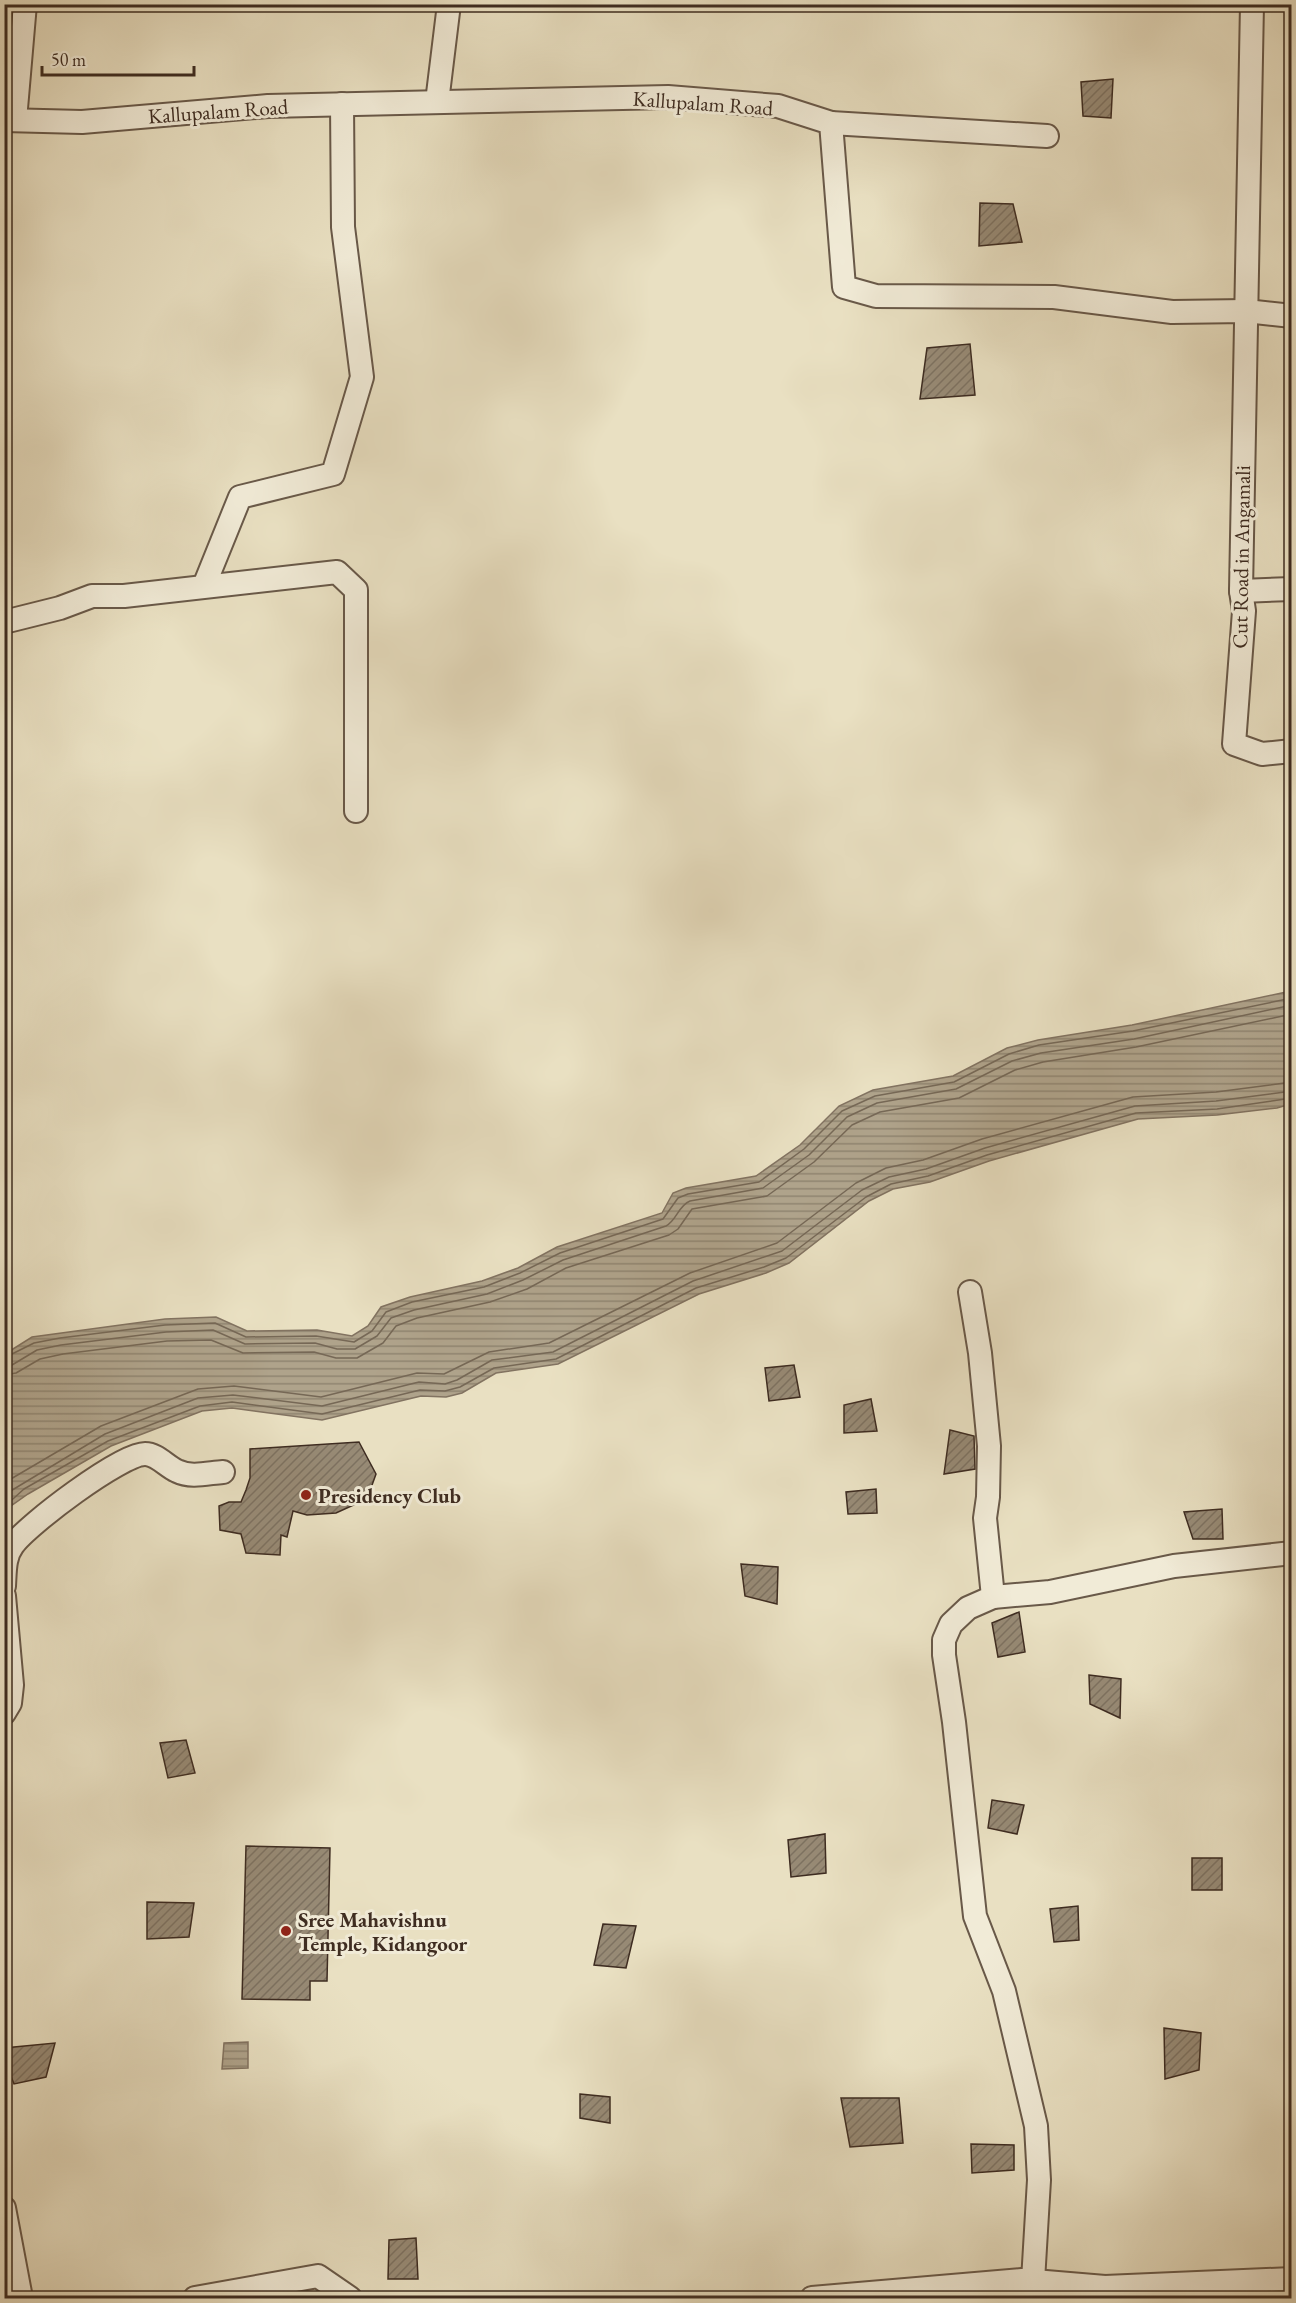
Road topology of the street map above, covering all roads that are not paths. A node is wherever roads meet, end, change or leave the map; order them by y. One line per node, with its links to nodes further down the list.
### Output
1 (25, 4): 6 (street)
2 (448, 4): 4 (street)
3 (1252, 4): 9 (street, Cut Road in Angamali)
4 (437, 102): 5 (street, Kallupalam Road); 7 (street, Kallupalam Road)
5 (342, 104): 6 (street, Kallupalam Road); 11 (street)
6 (10, 120)
7 (831, 123): 8 (street, Kallupalam Road); 9 (street)
8 (1047, 136)
9 (1246, 311): 10 (street); 13 (street, Cut Road in Angamali)
10 (1292, 316)
11 (204, 586): 14 (street); 16 (street)
12 (1292, 589): 13 (street)
13 (1241, 591): 15 (street, Cut Road in Angamali)
14 (4, 622)
15 (1292, 751)
16 (356, 811)
17 (970, 1293): 22 (street)
18 (223, 1472): 20 (street)
19 (1292, 1552): 22 (street)
20 (4, 1586)
21 (4, 1596): 23 (street)
22 (993, 1597): 26 (street)
23 (4, 1713)
24 (4, 2208): 28 (street)
25 (1292, 2278): 26 (street)
26 (1033, 2281): 27 (street)
27 (1005, 2290): 31 (street)
28 (21, 2298)
29 (195, 2298): 30 (street)
30 (350, 2298)
31 (812, 2298)

